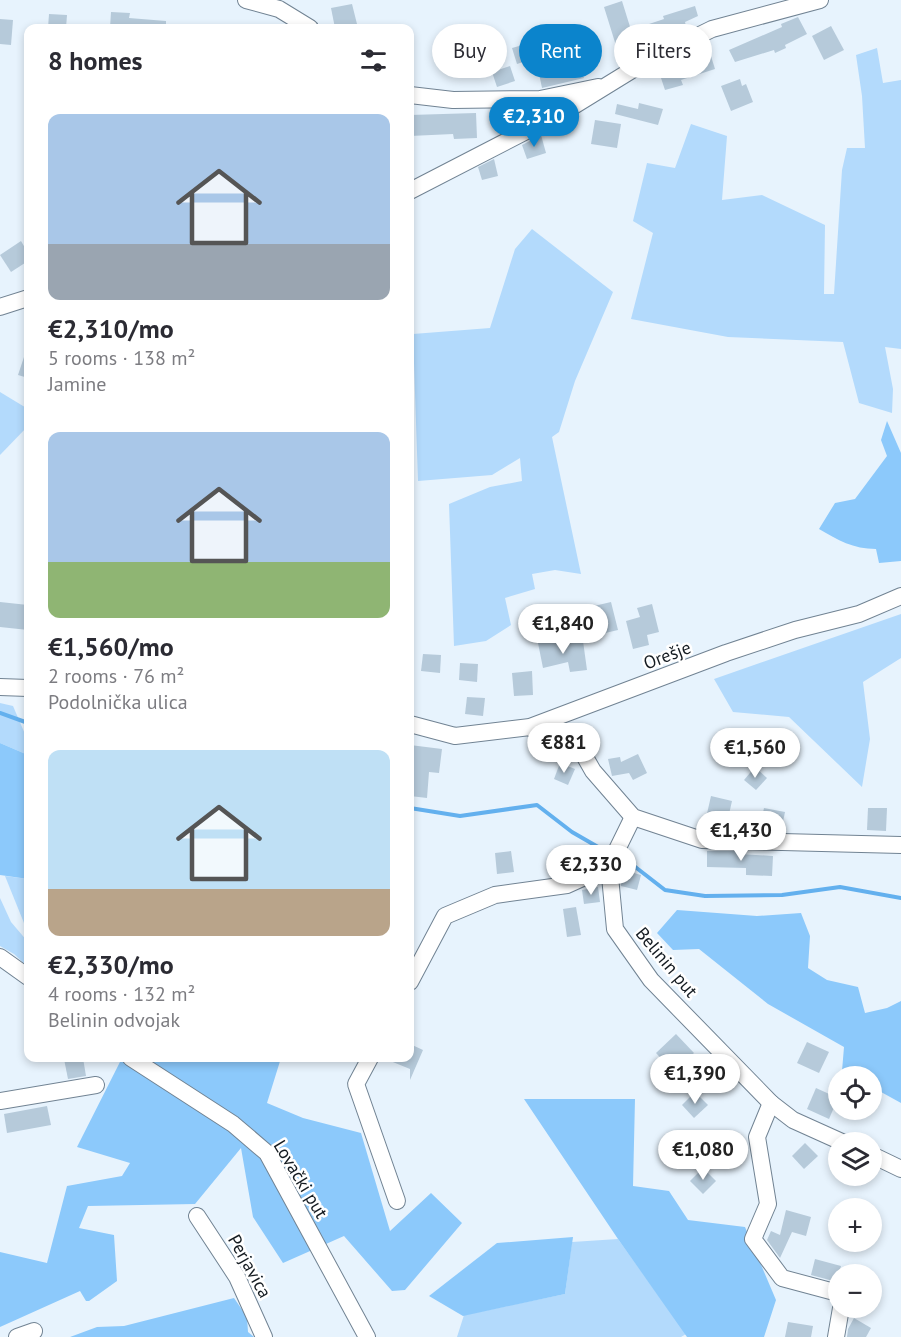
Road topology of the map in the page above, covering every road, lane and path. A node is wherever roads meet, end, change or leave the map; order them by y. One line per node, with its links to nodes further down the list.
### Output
1 (246, 0): 3 (street)
2 (820, 0): 4 (street)
3 (303, 24)
4 (605, 86): 5 (street); 6 (street)
5 (414, 95)
6 (414, 189)
7 (24, 299): 8 (street)
8 (0, 307)
9 (901, 596): 13 (street, Orešje)
10 (0, 687): 11 (street)
11 (24, 688)
12 (414, 725): 13 (street, Orešje)
13 (530, 727): 14 (street)
14 (633, 817): 15 (street); 16 (street)
15 (901, 845)
16 (609, 866): 19 (street); 24 (street, Belinin put)
17 (0, 957): 18 (street)
18 (24, 973)
19 (414, 975)
20 (137, 1062): 35 (street, Lovački put)
21 (368, 1062): 28 (street)
22 (96, 1085): 23 (street)
23 (0, 1101)
24 (771, 1103): 25 (street, Belinin put); 30 (street)
25 (828, 1136)
26 (882, 1159): 27 (street)
27 (901, 1168)
28 (397, 1201)
29 (197, 1216): 34 (street, Perjavica)
30 (828, 1290)
31 (839, 1318): 36 (street)
32 (34, 1331): 33 (street)
33 (17, 1337)
34 (264, 1337)
35 (367, 1337)
36 (836, 1337)

